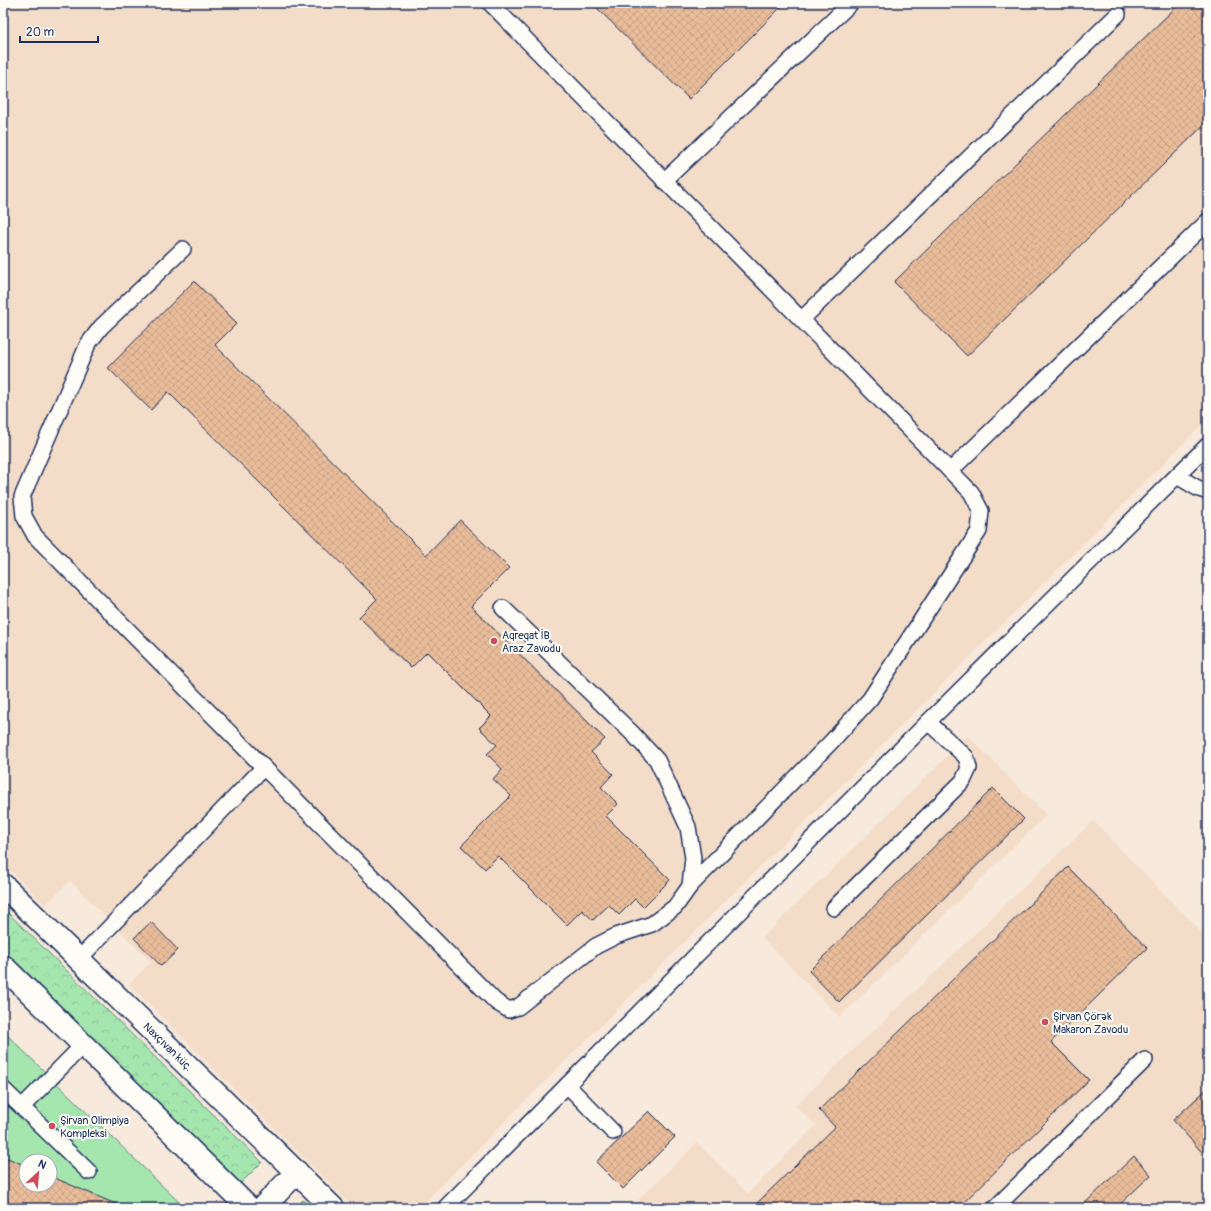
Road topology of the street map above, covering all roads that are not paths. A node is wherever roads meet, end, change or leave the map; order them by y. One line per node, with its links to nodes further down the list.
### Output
1 (490, 3): 4 (lane)
2 (851, 3): 4 (lane)
3 (1118, 14): 7 (lane)
4 (664, 181): 7 (lane)
5 (1208, 221): 9 (lane)
6 (183, 249): 14 (lane)
7 (802, 320): 9 (lane)
8 (1208, 445): 10 (lane)
9 (950, 471): 16 (lane)
10 (1177, 476): 11 (lane); 13 (lane)
11 (1208, 492)
12 (503, 608): 16 (lane)
13 (928, 722): 17 (lane); 22 (lane)
14 (264, 768): 16 (lane); 18 (lane)
15 (3, 885): 18 (street, Naxçıvan küç.)
16 (690, 886)
17 (834, 908)
18 (79, 959): 27 (street, Naxçıvan küç.)
19 (3, 966): 20 (street)
20 (83, 1045): 24 (lane); 28 (street)
21 (1144, 1060): 32 (lane)
22 (567, 1085): 25 (lane); 31 (lane)
23 (3, 1089): 24 (lane)
24 (22, 1107): 26 (lane)
25 (613, 1132)
26 (89, 1172)
27 (297, 1172): 29 (street); 30 (street, Naxçıvan küç.)
28 (249, 1208)
29 (262, 1208)
30 (333, 1208)
31 (445, 1208)
32 (995, 1208)

